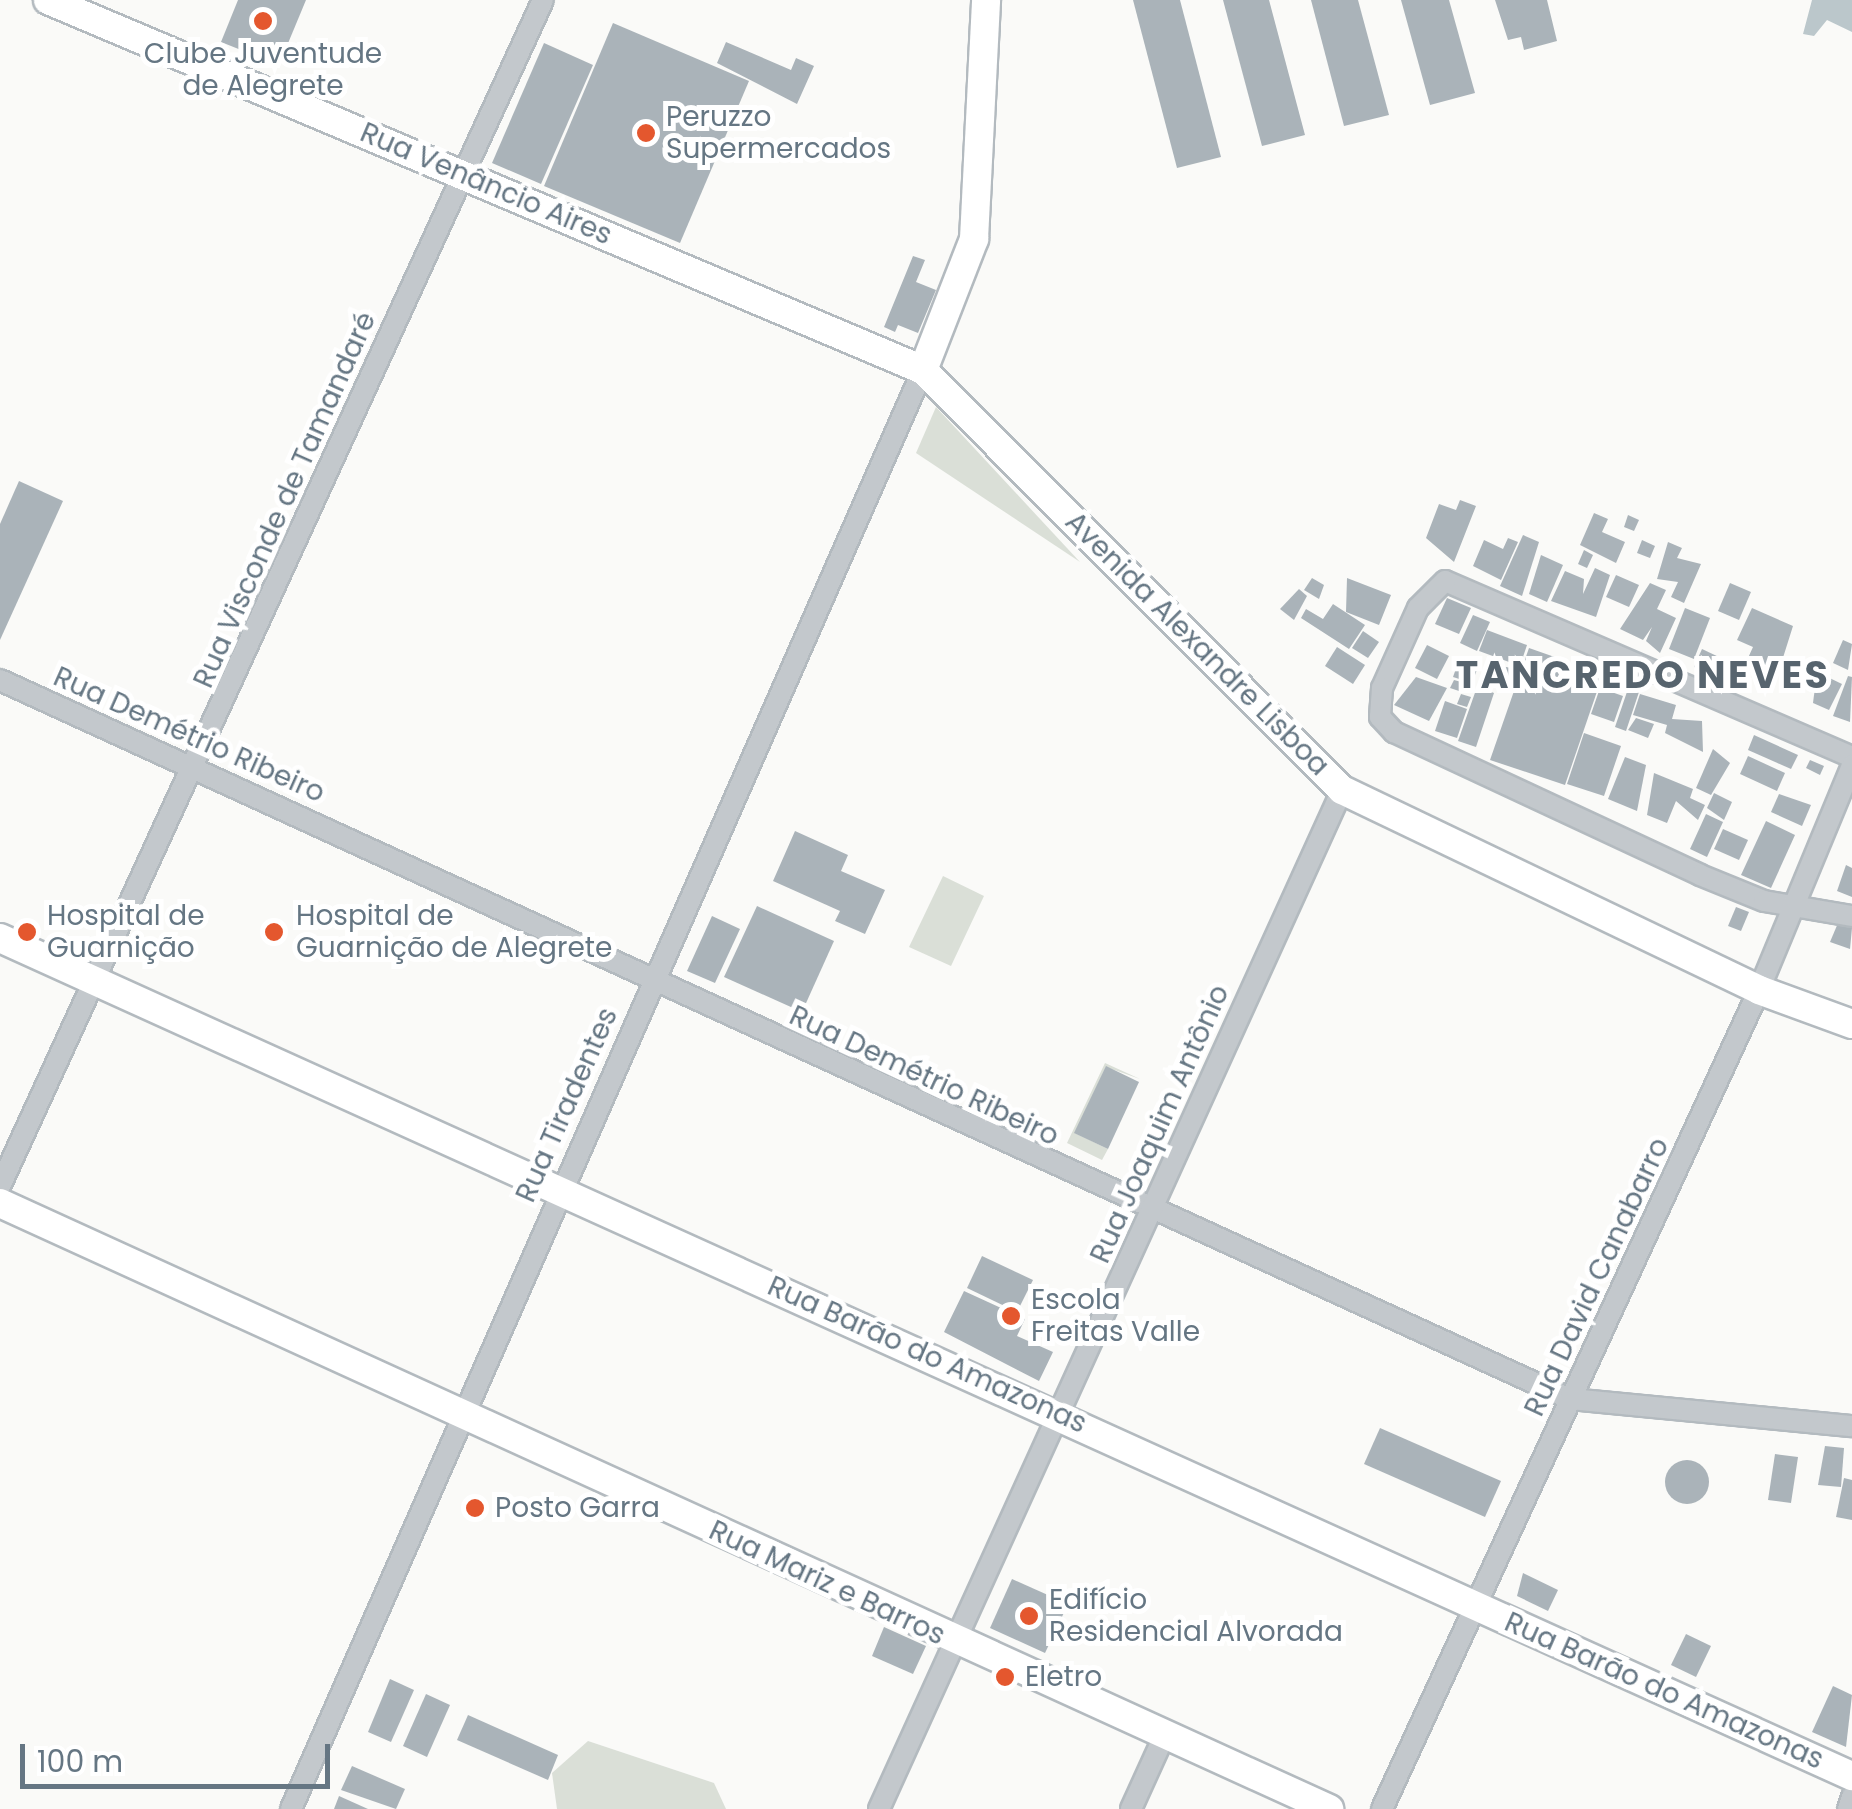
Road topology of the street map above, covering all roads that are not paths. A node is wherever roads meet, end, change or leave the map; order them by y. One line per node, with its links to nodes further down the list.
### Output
1 (48, 0): 4 (street, Rua Venâncio Aires)
2 (543, 0): 4 (street, Rua Visconde de Tamandaré)
3 (986, 0): 5 (street)
4 (464, 174): 5 (street, Rua Venâncio Aires); 9 (street, Rua Visconde de Tamandaré)
5 (923, 370): 10 (street, Avenida Alexandre Lisboa); 14 (street, Rua Tiradentes)
6 (0, 680): 9 (street, Rua Demétrio Ribeiro)
7 (1852, 757): 11 (street)
8 (1852, 765): 11 (street, Rua David Canabarro)
9 (194, 766): 14 (street, Rua Demétrio Ribeiro); 15 (street, Rua Visconde de Tamandaré)
10 (1342, 790): 16 (street, Avenida Alexandre Lisboa); 21 (street, Rua Joaquim Antônio)
11 (1794, 905): 12 (street); 16 (street, Rua David Canabarro)
12 (1852, 916)
13 (0, 938): 15 (street, Rua Barão do Amazonas)
14 (654, 980): 19 (street, Rua Tiradentes); 21 (street, Rua Demétrio Ribeiro)
15 (95, 982): 18 (street, Rua Visconde de Tamandaré); 19 (street, Rua Barão do Amazonas)
16 (1759, 990): 17 (street, Avenida Alexandre Lisboa); 22 (street, Rua David Canabarro)
17 (1852, 1024)
18 (0, 1186)
19 (559, 1188): 23 (street, Rua Tiradentes); 24 (street, Rua Barão do Amazonas)
20 (0, 1202): 23 (street, Rua Mariz e Barros)
21 (1150, 1212): 22 (street, Rua Demétrio Ribeiro); 24 (street, Rua Joaquim Antônio)
22 (1570, 1399): 25 (street, Rua Demétrio Ribeiro); 26 (street, Rua David Canabarro)
23 (461, 1412): 27 (street, Rua Mariz e Barros); 31 (street, Rua Tiradentes)
24 (1060, 1414): 26 (street, Rua Barão do Amazonas); 27 (street, Rua Joaquim Antônio)
25 (1852, 1426)
26 (1477, 1606): 29 (street, Rua Barão do Amazonas); 35 (street, Rua David Canabarro)
27 (956, 1644): 28 (street, Rua Mariz e Barros); 32 (street, Rua Joaquim Antônio)
28 (1165, 1734): 33 (street); 34 (street, Rua Mariz e Barros)
29 (1852, 1776)
30 (1852, 1797): 36 (street)
31 (291, 1809)
32 (879, 1809)
33 (1131, 1809)
34 (1329, 1809)
35 (1382, 1809)
36 (1848, 1809)

